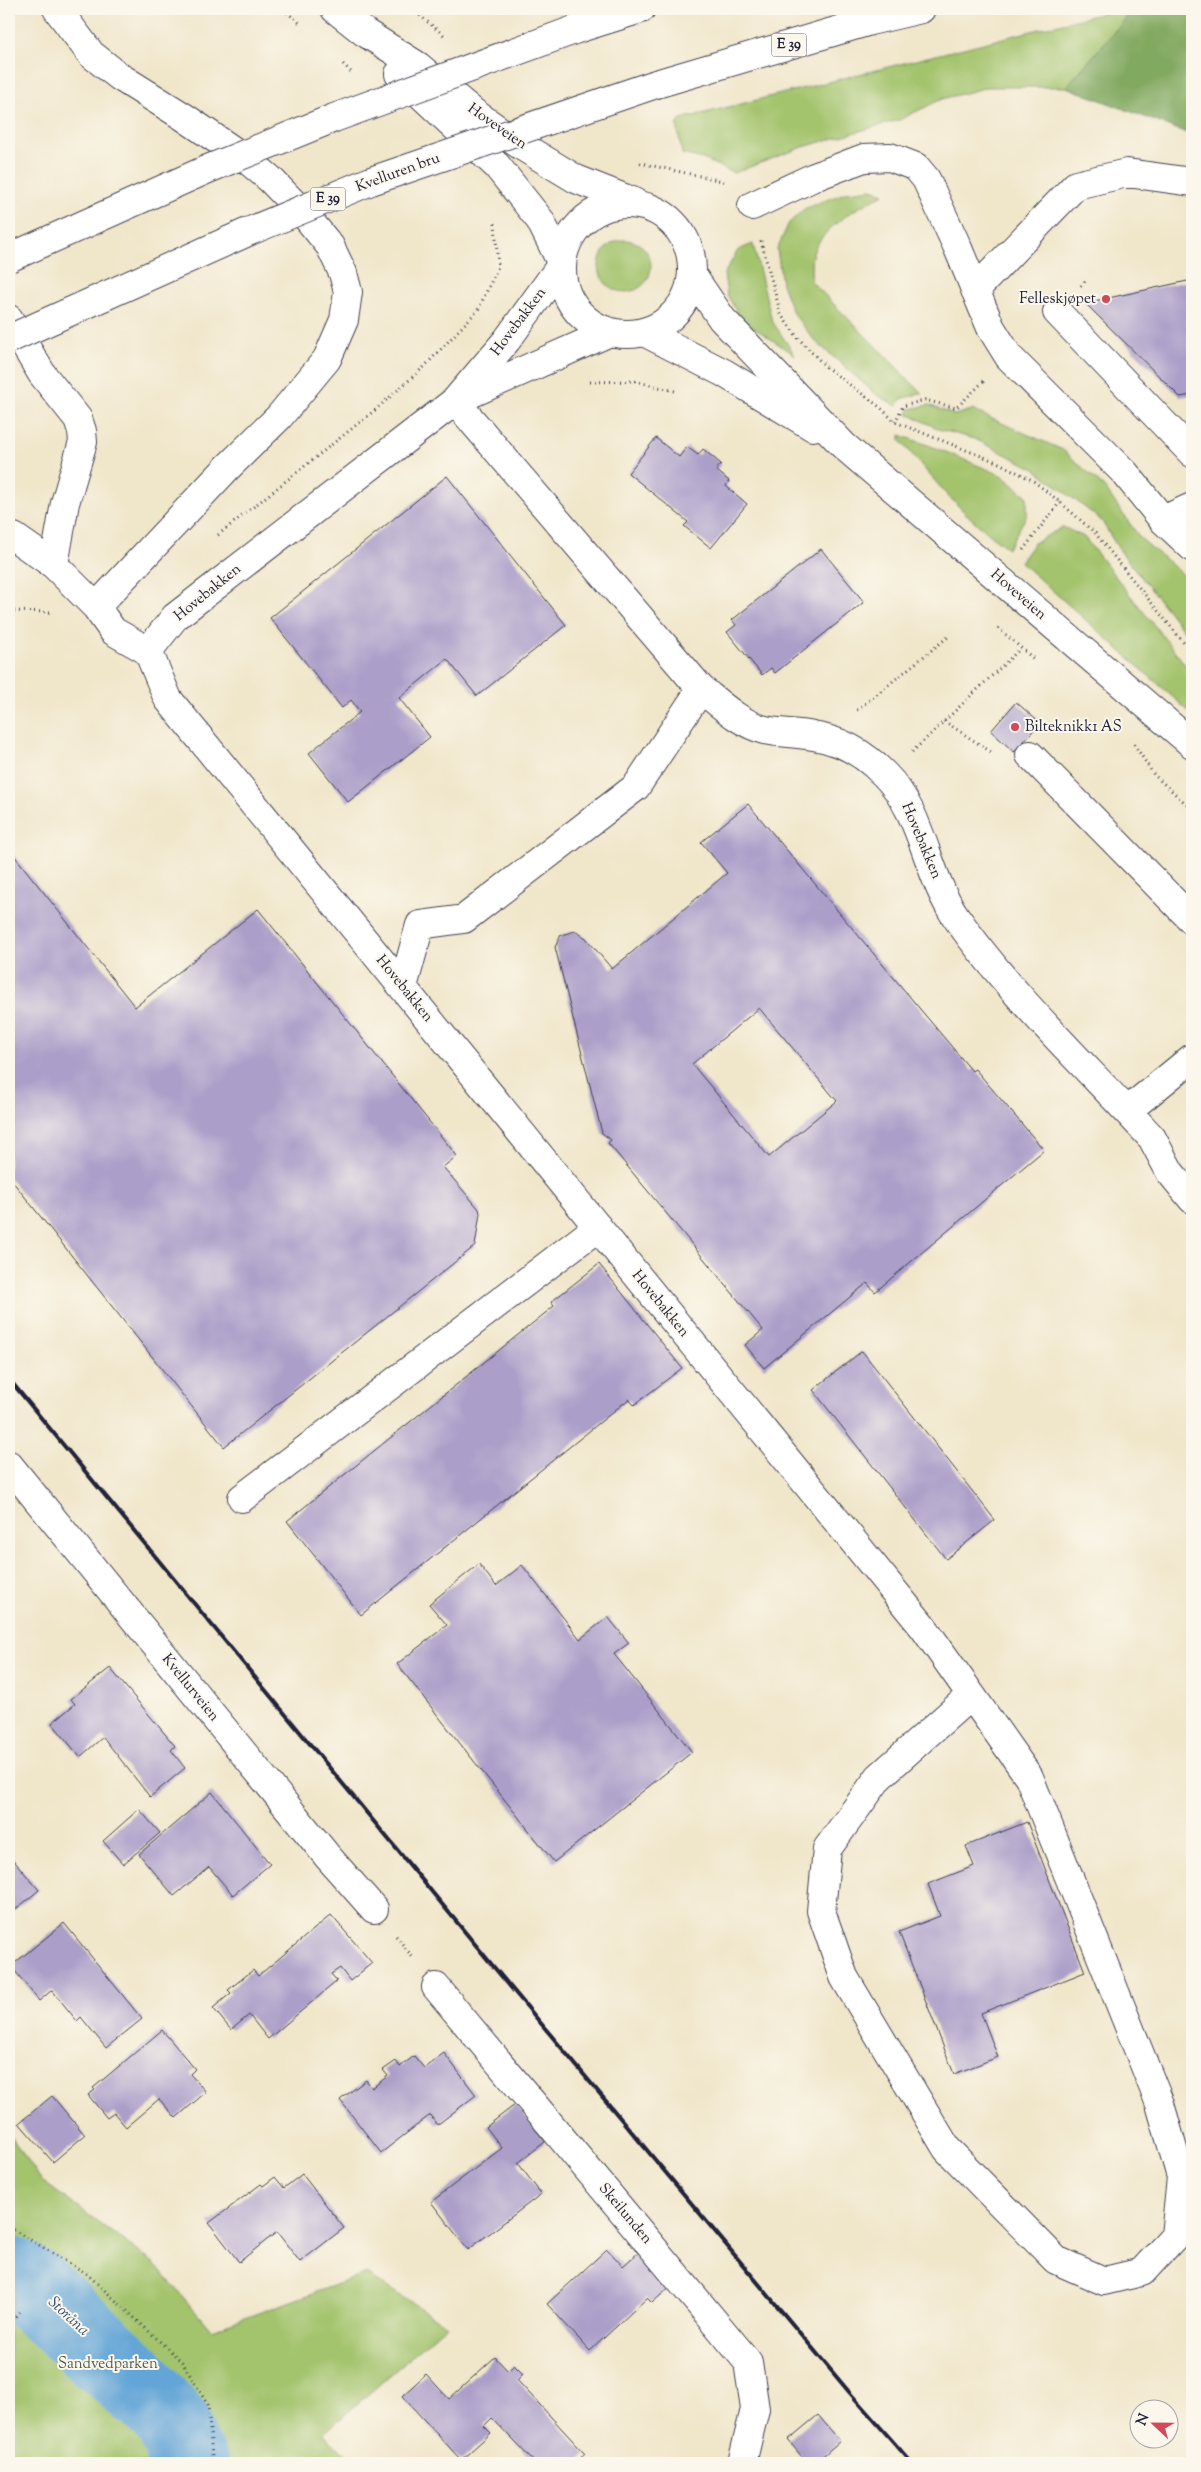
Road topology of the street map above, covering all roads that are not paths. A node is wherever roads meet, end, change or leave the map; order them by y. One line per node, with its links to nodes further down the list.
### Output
1 (58, 9): 28 (main road)
2 (335, 9): 7 (main road, Hoveveien)
3 (600, 9): 6 (main road)
4 (641, 9): 6 (main road)
5 (922, 9): 19 (main road, Kvelluren bru / E 39, bridge)
6 (577, 29): 11 (main road, bridge)
7 (364, 32): 9 (main road, Hoveveien); 12 (main road, Hoveveien)
8 (1192, 182): 14 (main road)
9 (640, 205): 12 (main road); 13 (main road)
10 (752, 206): 14 (main road)
11 (9, 258)
12 (562, 264): 17 (main road); 20 (main road, Hovebakken)
13 (692, 274): 18 (main road); 21 (main road, Hoveveien)
14 (974, 290): 24 (main road)
15 (1057, 312): 22 (main road)
16 (9, 319): 27 (main road)
17 (610, 332): 18 (main road); 20 (main road, Hovebakken)
18 (644, 332): 21 (main road, Hoveveien)
19 (9, 339)
20 (455, 401): 29 (main road, Hovebakken); 30 (main road, Hovebakken)
21 (844, 446): 31 (main road, Hoveveien)
22 (1192, 453)
23 (1192, 507): 24 (main road)
24 (1163, 520): 26 (main road)
25 (14, 537): 27 (main road)
26 (1192, 546)
27 (54, 565): 28 (main road)
28 (96, 607): 29 (main road)
29 (148, 651): 34 (main road, Hovebakken)
30 (701, 689): 34 (main road); 36 (main road, Hovebakken)
31 (1192, 744)
32 (1030, 755): 33 (main road)
33 (1192, 920)
34 (403, 987): 38 (main road, Hovebakken)
35 (1192, 1058): 36 (main road)
36 (1127, 1111): 37 (main road, Hovebakken)
37 (1192, 1198)
38 (598, 1227): 40 (main road); 41 (main road, Hovebakken)
39 (9, 1465): 42 (main road, Kvellurveien)
40 (242, 1498)
41 (970, 1695): 41 (main road, Hovebakken)
42 (374, 1909)
43 (436, 1987): 44 (main road, Skeilunden)
44 (742, 2463)

